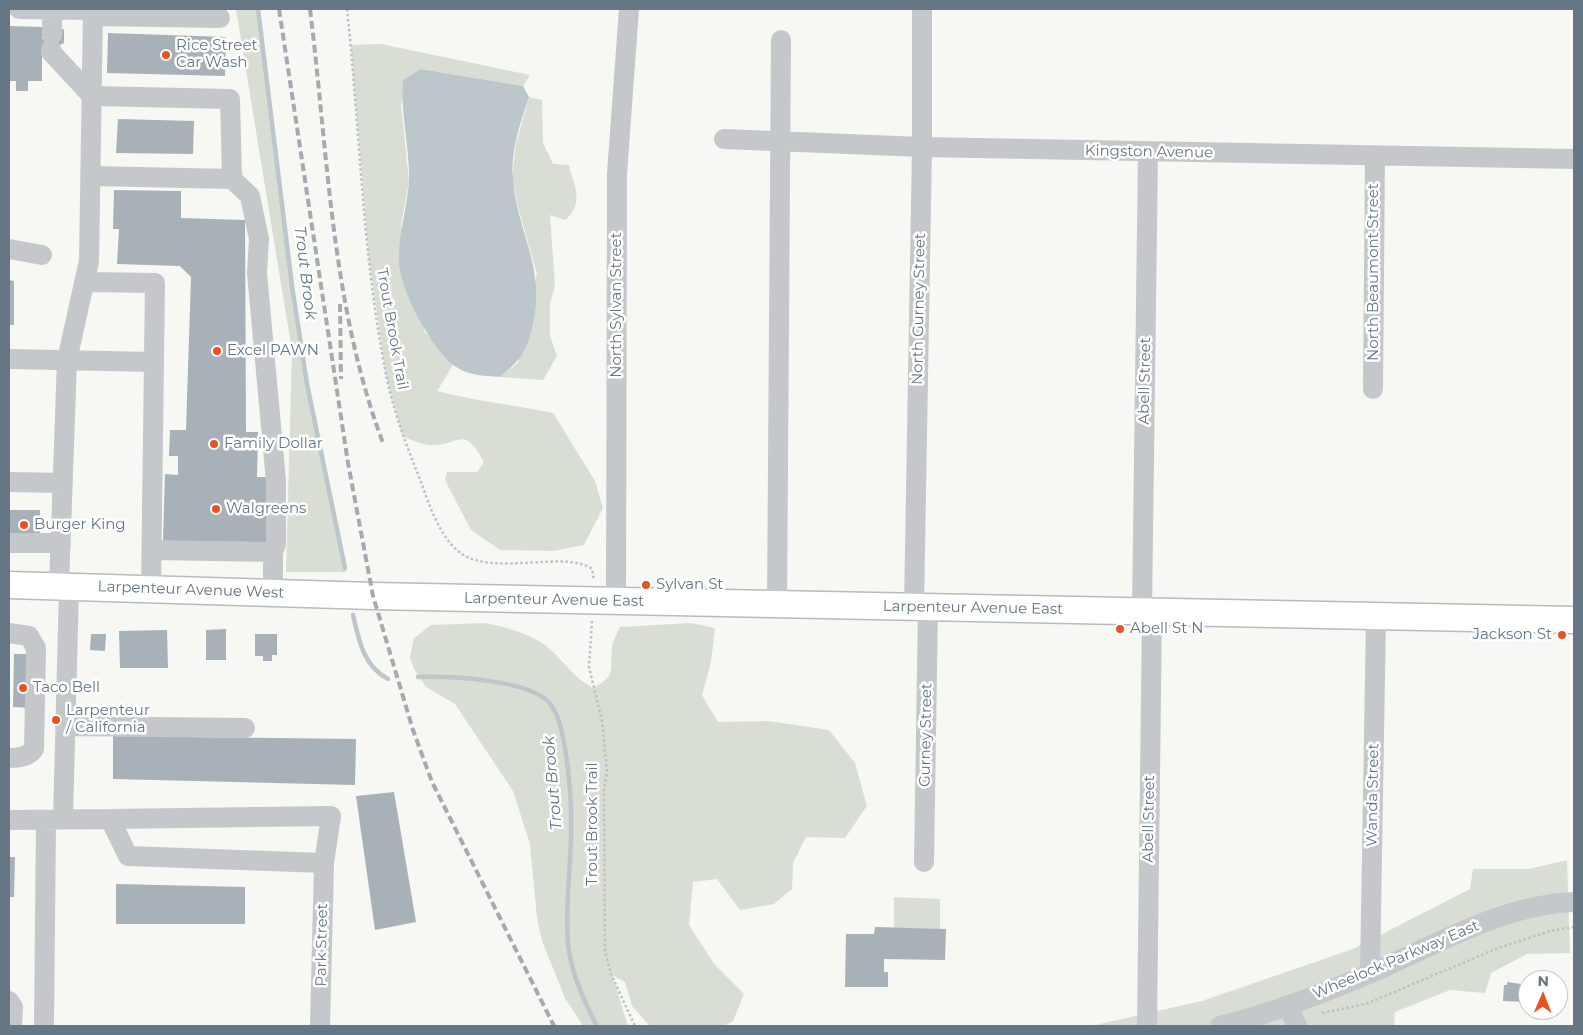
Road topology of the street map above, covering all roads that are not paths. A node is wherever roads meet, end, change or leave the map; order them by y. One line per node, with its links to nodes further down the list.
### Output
1 (19, 9): 3 (street)
2 (629, 9): 35 (street, North Sylvan Street)
3 (52, 10): 5 (street); 8 (street)
4 (922, 11): 11 (street, North Gurney Street)
5 (93, 16): 6 (street); 8 (street)
6 (220, 18)
7 (781, 40): 10 (street)
8 (92, 96): 15 (street); 16 (street)
9 (724, 139): 10 (street, Kingston Avenue)
10 (780, 141): 11 (street, Kingston Avenue); 36 (street)
11 (922, 147): 12 (street, Kingston Avenue); 37 (street, North Gurney Street)
12 (1148, 152): 13 (street, Kingston Avenue); 38 (street, Abell Street)
13 (1375, 156): 14 (street, Kingston Avenue); 23 (street, North Beaumont Street)
14 (1574, 160)
15 (90, 176): 16 (street); 19 (street)
16 (232, 179): 29 (street)
17 (9, 249): 18 (street)
18 (42, 255)
19 (84, 282): 21 (street); 22 (street)
20 (9, 359): 21 (street)
21 (66, 360): 22 (street); 25 (street)
22 (154, 362): 28 (street)
23 (1373, 389)
24 (9, 482): 25 (street)
25 (63, 483): 27 (street)
26 (9, 543): 27 (street)
27 (61, 544): 31 (street)
28 (152, 550): 29 (street); 32 (street)
29 (273, 552): 33 (street)
30 (9, 585): 31 (main road, Larpenteur Avenue West)
31 (64, 586): 32 (main road, Larpenteur Avenue West); 42 (street)
32 (151, 589): 33 (main road, Larpenteur Avenue West)
33 (273, 593): 34 (main road, Larpenteur Avenue West)
34 (373, 596): 35 (main road, Larpenteur Avenue East)
35 (616, 601): 36 (main road, Larpenteur Avenue East)
36 (777, 604): 37 (main road, Larpenteur Avenue East)
37 (921, 607): 38 (main road, Larpenteur Avenue East); 48 (street, Gurney Street)
38 (1147, 611): 39 (main road, Larpenteur Avenue East); 57 (street, Abell Street)
39 (1376, 616): 40 (main road, Larpenteur Avenue East); 51 (street, Wanda Street)
40 (1574, 620)
41 (9, 633): 44 (street)
42 (66, 726): 43 (street); 47 (street)
43 (245, 728)
44 (9, 758)
45 (106, 819): 47 (street); 49 (street); 49 (street, Park Street)
46 (9, 820): 47 (street)
47 (55, 820): 55 (street)
48 (924, 862)
49 (324, 863): 56 (street, Park Street)
50 (1574, 902): 51 (street, Wheelock Parkway East)
51 (1370, 973): 53 (street, Wheelock Parkway East)
52 (9, 1001): 54 (street)
53 (1293, 1018): 58 (street, Wheelock Parkway East)
54 (12, 1026)
55 (44, 1026)
56 (320, 1026)
57 (1147, 1026)
58 (1220, 1026)

